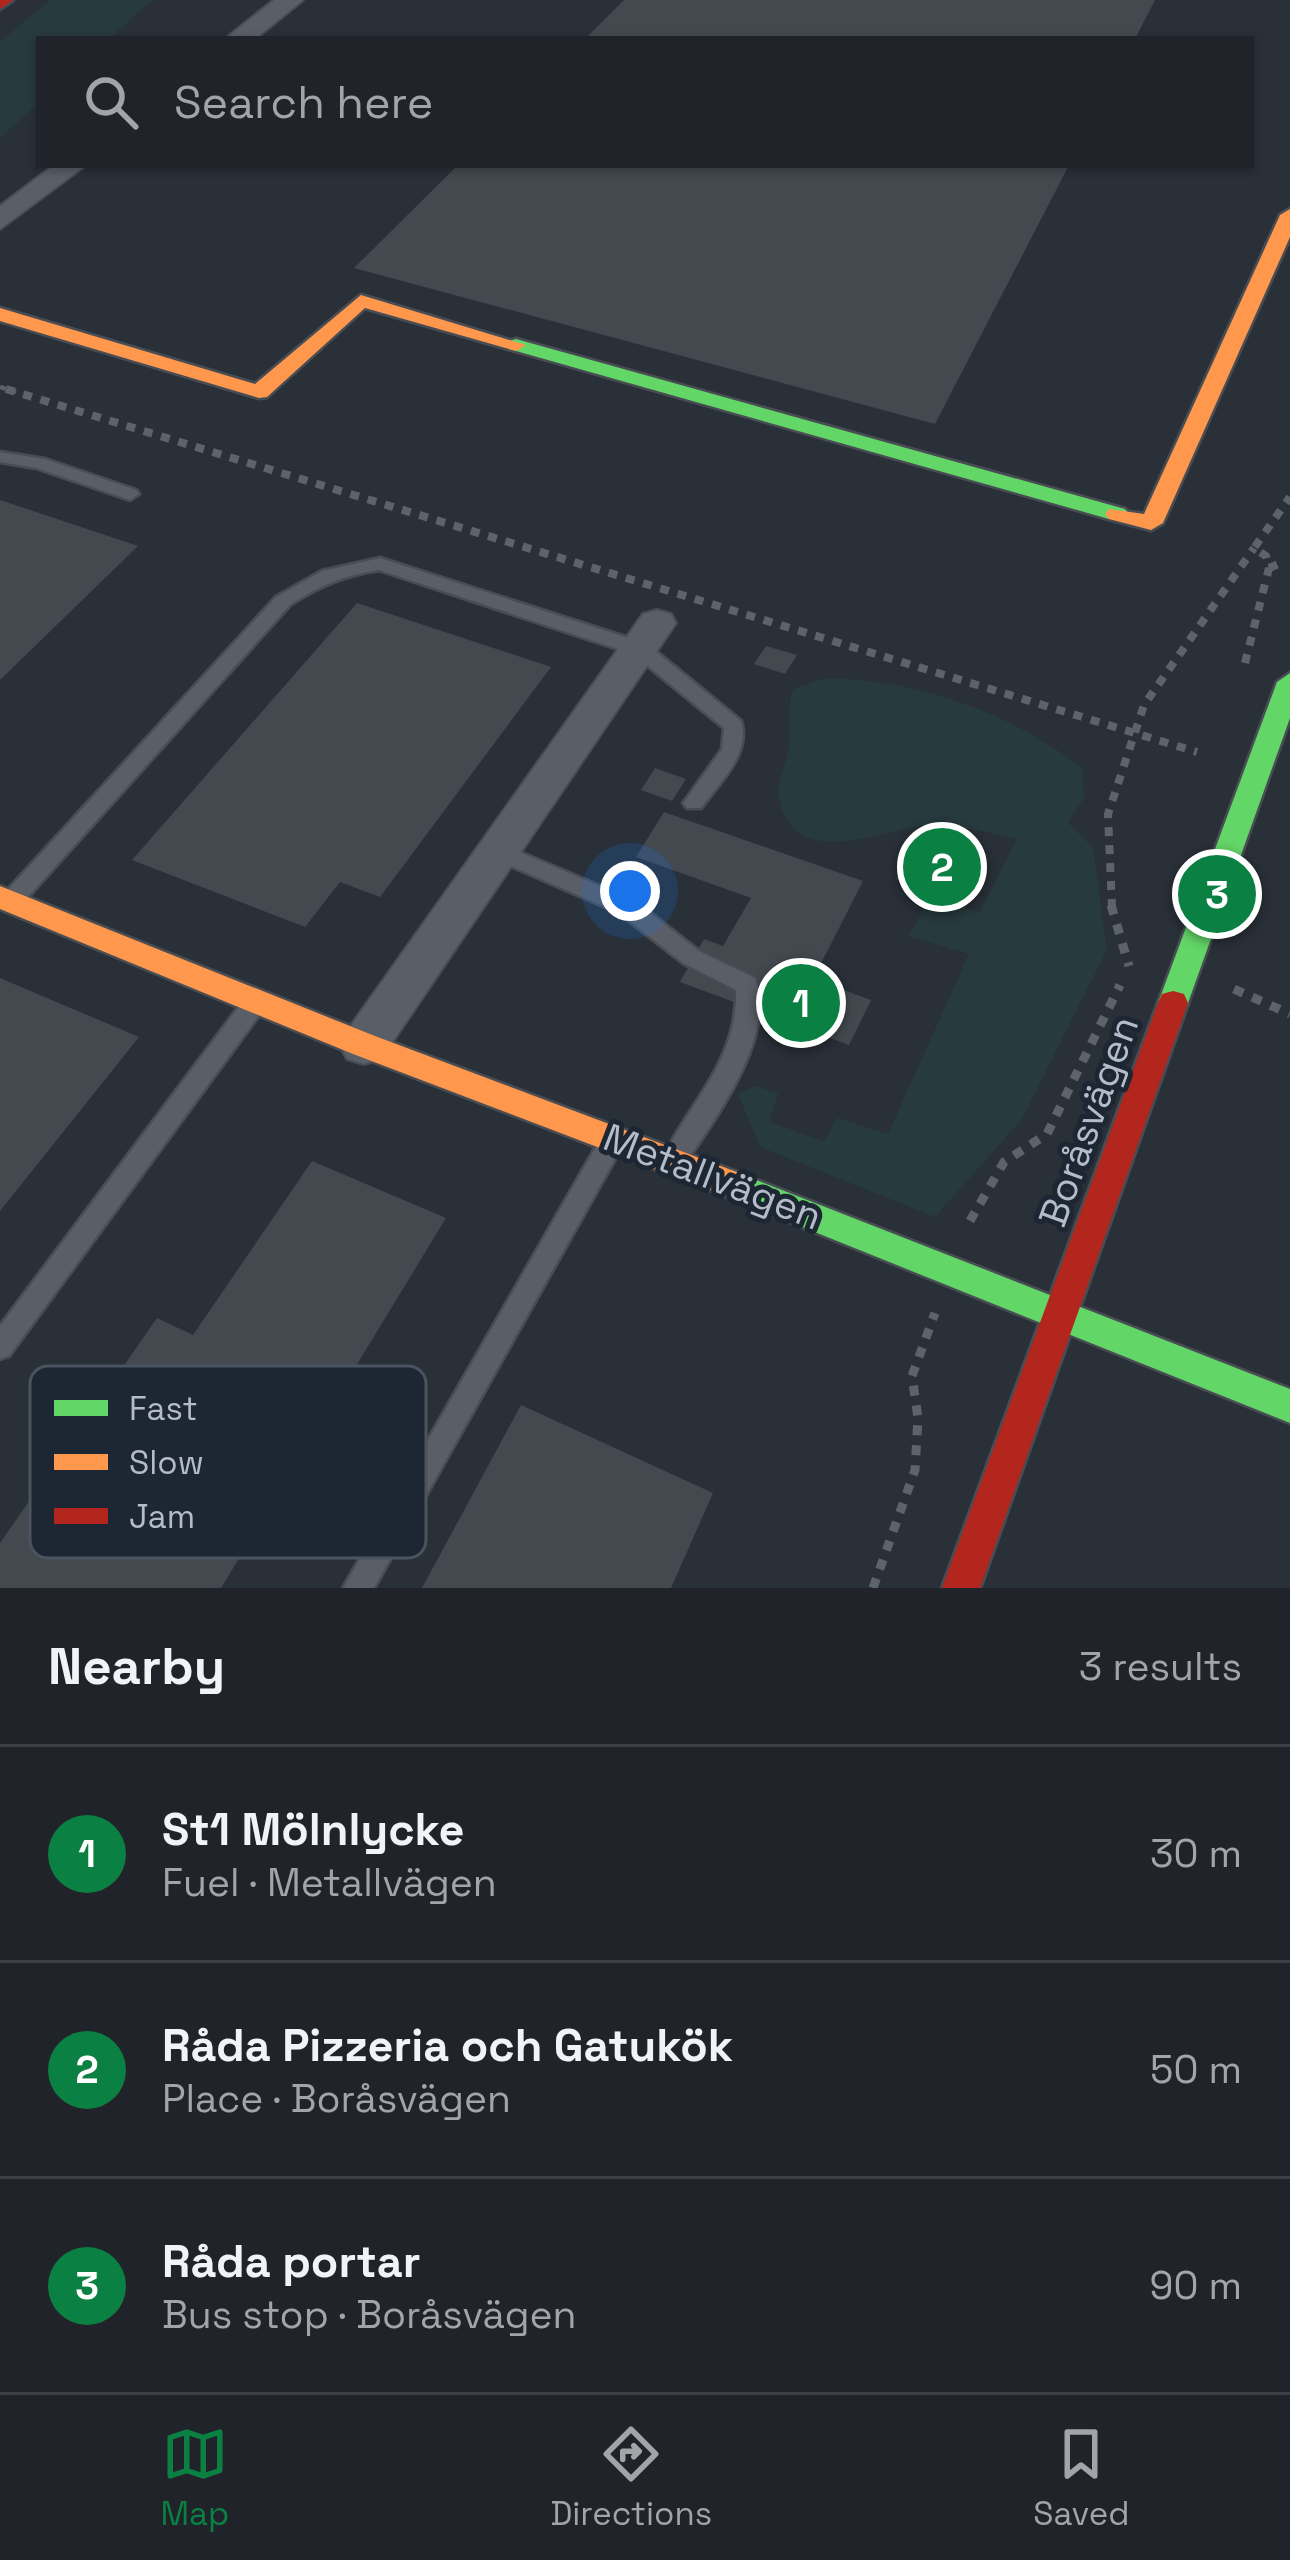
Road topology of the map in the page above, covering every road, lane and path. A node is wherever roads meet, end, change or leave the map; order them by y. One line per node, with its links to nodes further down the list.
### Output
1 (290, 0): 2 (street)
2 (242, 36)
3 (68, 168): 5 (street)
4 (1290, 215): 6 (street)
5 (0, 220)
6 (0, 314)
7 (0, 387): 17 (path)
8 (0, 457): 9 (lane)
9 (130, 494)
10 (1289, 500): 11 (path)
11 (1254, 548): 13 (path); 17 (path)
12 (1283, 562): 13 (path)
13 (1269, 568): 15 (path)
14 (648, 636): 19 (lane); 20 (street); 21 (lane)
15 (1243, 670)
16 (1290, 682): 31 (street, Boråsvägen)
17 (1136, 735): 18 (path); 23 (path)
18 (1197, 752)
19 (694, 803)
20 (496, 850): 27 (street); 29 (lane)
21 (5, 899): 25 (street, Metallvägen)
22 (1138, 943): 23 (path)
23 (1131, 962): 30 (path)
24 (1234, 989): 26 (path)
25 (258, 999): 27 (street, Metallvägen); 32 (lane)
26 (1290, 1015)
27 (364, 1045): 28 (street, Metallvägen)
28 (614, 1138): 29 (street, Metallvägen); 34 (lane)
29 (671, 1162): 30 (street, Metallvägen)
30 (952, 1268): 31 (street, Metallvägen); 37 (path)
31 (1060, 1314): 33 (street, Metallvägen); 38 (street, Boråsvägen)
32 (0, 1347)
33 (1290, 1406)
34 (426, 1468)
35 (375, 1558): 36 (lane)
36 (358, 1588)
37 (874, 1588)
38 (961, 1588)

